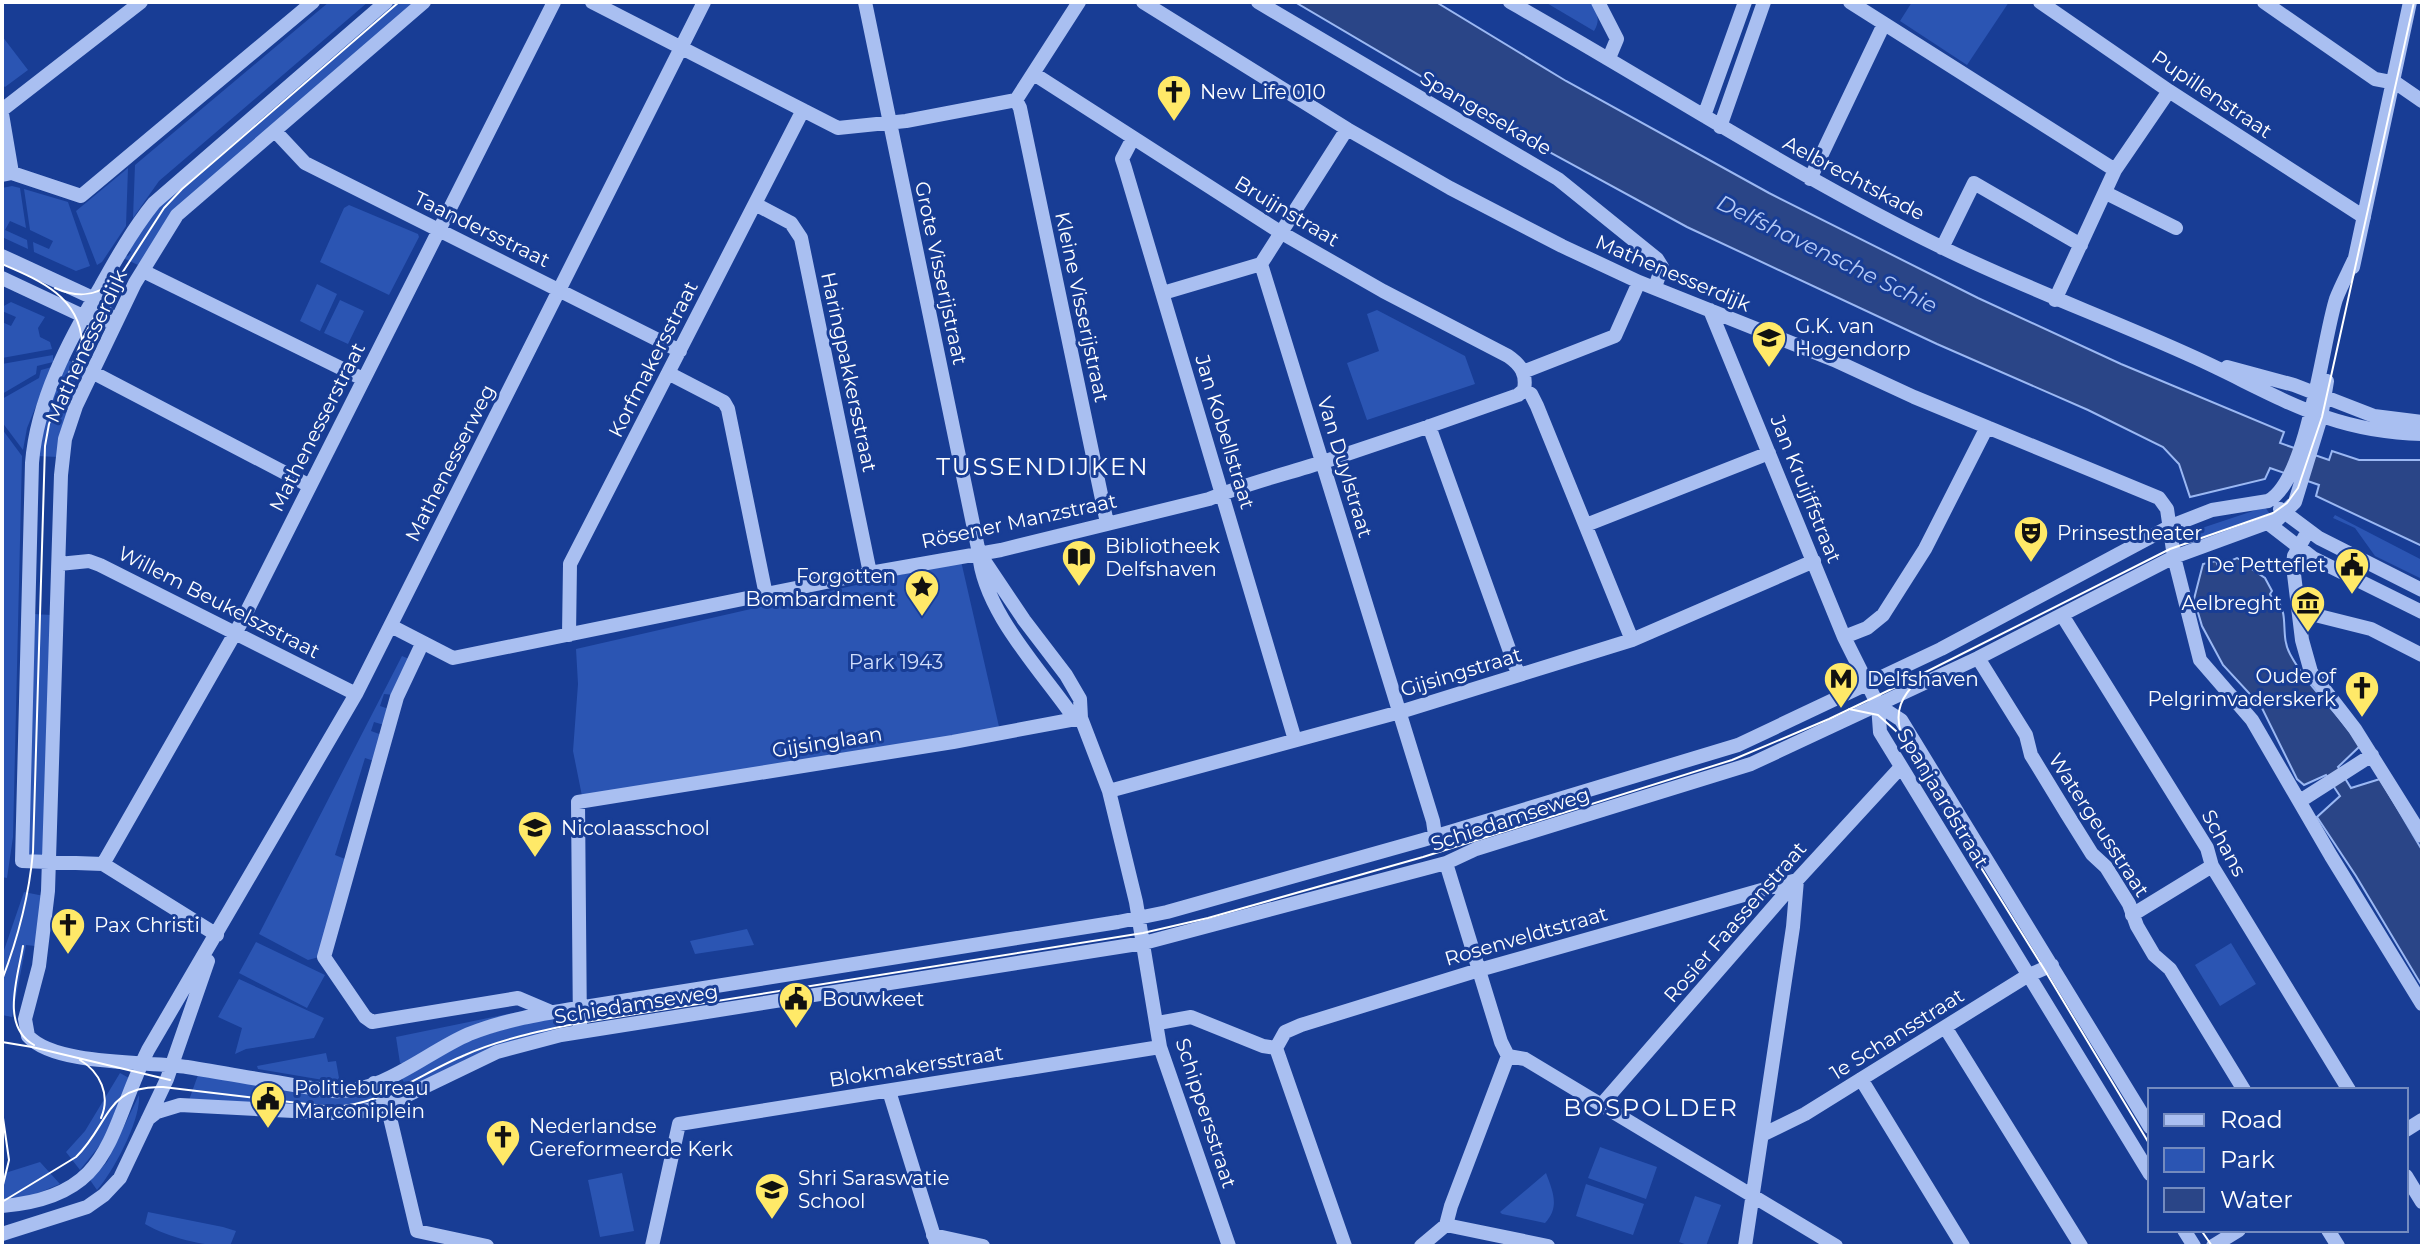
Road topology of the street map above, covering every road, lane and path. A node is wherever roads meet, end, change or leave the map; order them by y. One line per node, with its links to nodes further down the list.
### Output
1 (141, 2): 30 (street)
2 (313, 2): 38 (street)
3 (386, 2): 56 (street, Mathenesserdijk)
4 (424, 2): 35 (street, Mathenesserdijk)
5 (554, 2): 44 (street, Mathenesserstraat)
6 (592, 2): 22 (street)
7 (704, 2): 22 (street, Mathenesserweg)
8 (865, 2): 32 (street, Grote Visserijstraat)
9 (1079, 2): 24 (street)
10 (1143, 2): 34 (street, Mathenesserdijk)
11 (1258, 2): 53 (street, Spangesekade)
12 (1510, 2): 23 (street, Aelbrechtskade)
13 (1598, 2): 23 (street)
14 (1745, 2): 31 (street)
15 (1764, 2): 33 (street)
16 (1850, 2): 21 (street)
17 (2040, 2): 20 (street, Pupillenstraat)
18 (2265, 2): 25 (street)
19 (2410, 2): 25 (street)
20 (2061, 8): 26 (street, Pupillenstraat)
21 (1884, 24): 37 (street); 39 (street)
22 (681, 47): 29 (street); 54 (street, Mathenesserweg)
23 (1609, 58): 31 (street, Aelbrechtskade)
24 (1034, 74): 27 (street); 36 (street, Bruijnstraat)
25 (2393, 83): 28 (street); 42 (street)
26 (2169, 91): 37 (street); 42 (street, Pupillenstraat)
27 (1016, 100): 32 (street); 82 (street, Kleine Visserijstraat)
28 (2422, 101)
29 (803, 110): 32 (street); 41 (street, Korfmakersstraat)
30 (2, 112): 38 (street)
31 (1704, 116): 33 (street, Aelbrechtskade)
32 (889, 122): 88 (street, Grote Visserijstraat)
33 (1720, 127): 39 (street, Aelbrechtskade)
34 (1347, 129): 45 (street); 52 (street, Mathenesserdijk)
35 (275, 131): 44 (street, Taandersstraat); 50 (street, Mathenesserdijk)
36 (1133, 138): 45 (street, Bruijnstraat); 55 (street, Jan Kobellstraat)
37 (2115, 170): 40 (street)
38 (7, 174)
39 (1810, 179): 47 (street, Aelbrechtskade)
40 (2106, 193): 43 (street); 46 (street)
41 (755, 204): 61 (street, Korfmakersstraat); 92 (street, Haringpakkersstraat)
42 (2364, 217): 68 (street)
43 (2176, 228)
44 (439, 230): 54 (street, Taandersstraat); 66 (street, Mathenesserstraat)
45 (1280, 232): 49 (street); 64 (street, Bruijnstraat)
46 (2081, 245): 47 (street); 57 (street)
47 (1942, 248): 57 (street, Aelbrechtskade)
48 (2, 256): 56 (street)
49 (1261, 264): 55 (street); 76 (street, Van Duylstraat)
50 (143, 271): 60 (street, Mathenesserdijk); 66 (street)
51 (2, 278): 59 (street)
52 (1639, 282): 53 (street, Mathenesserdijk); 64 (street)
53 (1655, 287): 58 (street, Mathenesserdijk)
54 (560, 291): 61 (street, Taandersstraat); 98 (street, Mathenesserweg)
55 (1163, 293): 79 (street, Jan Kobellstraat)
56 (93, 298): 59 (street, Mathenesserdijk); 60 (street)
57 (2055, 300): 62 (street, Aelbrechtskade)
58 (1710, 310): 73 (street, Mathenesserdijk); 75 (street, Jan Kruijffstraat)
59 (83, 316): 60 (street); 119 (street, Mathenesserdijk)
60 (115, 322): 63 (street, Mathenesserdijk)
61 (680, 351): 65 (street, Korfmakersstraat)
62 (2196, 358): 68 (street, Aelbrechtskade); 70 (street, Aelbrechtskade)
63 (92, 372): 78 (street); 91 (street, Mathenesserdijk)
64 (1523, 372): 67 (street)
65 (668, 373): 94 (street); 100 (street, Korfmakersstraat)
66 (363, 379): 78 (street, Mathenesserstraat)
67 (1524, 390): 72 (street, Rösener Manzstraat); 84 (street)
68 (2319, 395): 70 (street); 71 (street, Aelbrechtskade)
69 (2422, 411): 71 (street)
70 (2315, 414): 74 (street, Aelbrechtskade); 77 (street)
71 (2415, 422)
72 (1429, 426): 76 (street, Rösener Manzstraat); 106 (street)
73 (1987, 427): 85 (street, Mathenesserdijk); 101 (street)
74 (2422, 434)
75 (1769, 453): 84 (street); 90 (street, Jan Kruijffstraat)
76 (1322, 462): 79 (street, Rösener Manzstraat); 110 (street, Van Duylstraat)
77 (2296, 477): 80 (street); 81 (street)
78 (310, 486): 99 (street, Mathenesserstraat)
79 (1223, 493): 82 (street, Rösener Manzstraat); 112 (street, Jan Kobellstraat)
80 (2268, 501): 81 (street); 85 (street, Schiedamseweg)
81 (2286, 514): 83 (street, Schiedamseweg); 86 (street)
82 (1107, 523): 88 (street, Rösener Manzstraat)
83 (2269, 524): 87 (street); 89 (street, Schiedamseweg)
84 (1586, 525): 102 (street)
85 (2171, 526): 89 (street, Mathenesserdijk); 107 (street, Schiedamseweg)
86 (2308, 531): 87 (street); 93 (street)
87 (2298, 548): 95 (street); 96 (street)
88 (979, 553): 92 (street, Rösener Manzstraat); 111 (street, Grote Visserijstraat)
89 (2174, 557): 97 (street, Schiedamseweg); 116 (street, Mathenesserdijk)
90 (1814, 561): 101 (street, Jan Kruijffstraat); 102 (street, Gijsingstraat)
91 (59, 564): 99 (street, Willem Beukelszstraat); 119 (street, Mathenesserdijk)
92 (870, 573): 94 (street, Rösener Manzstraat)
93 (2422, 590)
94 (766, 595): 100 (street, Rösener Manzstraat)
95 (2299, 611): 104 (street); 113 (street)
96 (2422, 612)
97 (2062, 615): 105 (street, Schiedamseweg); 122 (street, Schans)
98 (391, 626): 103 (street, Rösener Manzstraat); 108 (street, Mathenesserweg)
99 (235, 633): 108 (street, Willem Beukelszstraat); 121 (street, Mathenesserstraat)
100 (569, 635): 103 (street, Rösener Manzstraat)
101 (1844, 637): 107 (street, Jan Kruijffstraat)
102 (1632, 640): 106 (street, Gijsingstraat)
103 (422, 644): 133 (street, Schiedamseweg)
104 (2422, 655)
105 (1978, 658): 109 (street, Schiedamseweg); 124 (street, Watergeusstraat)
106 (1518, 674): 110 (street, Gijsingstraat)
107 (1866, 683): 109 (street); 117 (street, Schiedamseweg)
108 (356, 694): 126 (street, Mathenesserweg)
109 (1878, 705): 114 (street, Spanjaardstraat); 120 (street, Schiedamseweg); 128 (street, Spanjaardstraat)
110 (1400, 712): 112 (street, Gijsingstraat); 117 (street, Van Duylstraat)
111 (1081, 718): 115 (street, Grote Visserijstraat); 132 (street, Gijsinglaan)
112 (1295, 740): 115 (street, Gijsingstraat)
113 (2375, 761): 116 (street); 118 (street)
114 (1900, 768): 123 (street, Rosier Faassenstraat); 130 (street, Spanjaardstraat)
115 (1109, 791): 125 (street, Grote Visserijstraat)
116 (2302, 805): 131 (street, Mathenesserdijk)
117 (1435, 835): 125 (street, Schiedamseweg)
118 (2422, 836)
119 (50, 861): 121 (street); 134 (street, Mathenesserdijk)
120 (1446, 863): 127 (street, Schiedamseweg); 129 (street)
121 (103, 864): 126 (street)
122 (2212, 866): 124 (street); 146 (street, Schans)
123 (1797, 880): 129 (street, Rosenveldtstraat); 148 (street, Rosier Faassenstraat); 152 (street)
124 (2132, 915): 145 (street, Watergeusstraat)
125 (1140, 917): 127 (street); 132 (street, Schiedamseweg)
126 (217, 935): 141 (street, Mathenesserweg); 142 (street, Mathenesserweg)
127 (1144, 943): 135 (street, Schippersstraat); 137 (street, Schiedamseweg)
128 (2052, 965): 130 (street, 1e Schansstraat); 151 (street, Spanjaardstraat)
129 (1479, 970): 139 (street, Rosenveldtstraat); 140 (street)
130 (2027, 976): 136 (street, 1e Schansstraat); 153 (street, Spanjaardstraat)
131 (2422, 1004)
132 (578, 1008): 133 (street, Schiedamseweg); 137 (street)
133 (551, 1012): 144 (street, Schiedamseweg)
134 (25, 1019): 141 (street, Schiedamseweg)
135 (1158, 1023): 138 (street, Schippersstraat); 139 (street)
136 (1945, 1027): 143 (street, 1e Schansstraat); 173 (street)
137 (580, 1032): 149 (street, Schiedamseweg)
138 (1160, 1047): 147 (street, Blokmakersstraat); 166 (street, Schippersstraat)
139 (1276, 1048): 167 (street)
140 (1508, 1056): 148 (street); 158 (street)
141 (142, 1063): 142 (street, Schiedamseweg); 157 (street, Mathenesserweg)
142 (172, 1065): 144 (street, Schiedamseweg); 150 (street, Mathenesserweg)
143 (1861, 1079): 152 (street, 1e Schansstraat); 172 (street)
144 (374, 1083): 149 (street)
145 (2243, 1088)
146 (2348, 1088)
147 (889, 1091): 161 (street); 164 (street, Blokmakersstraat)
148 (1602, 1104): 155 (street)
149 (387, 1105): 150 (street, Schiedamseweg); 163 (street)
150 (148, 1119): 160 (street, Mathenesserweg)
151 (2148, 1124)
152 (1762, 1135): 155 (street)
153 (2148, 1171)
154 (2408, 1179): 156 (street)
155 (1752, 1195): 170 (street); 171 (street)
156 (2422, 1202)
157 (2, 1206)
158 (1446, 1225): 168 (street); 169 (street)
159 (2235, 1232): 162 (street)
160 (2, 1234)
161 (935, 1240): 165 (street)
162 (2217, 1241)
163 (487, 1246)
164 (652, 1246)
165 (983, 1246)
166 (1229, 1246)
167 (1345, 1246)
168 (1421, 1246)
169 (1548, 1246)
170 (1745, 1246)
171 (1836, 1246)
172 (1963, 1246)
173 (2081, 1246)

